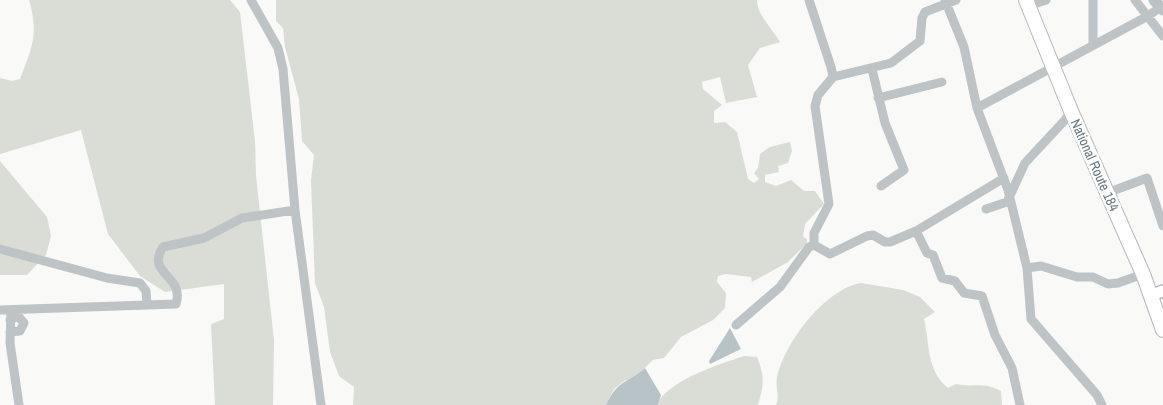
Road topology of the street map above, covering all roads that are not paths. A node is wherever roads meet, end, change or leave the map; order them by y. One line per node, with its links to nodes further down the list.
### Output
1 (252, 0): 25 (street)
2 (809, 0): 15 (street)
3 (956, 0): 7 (street)
4 (1046, 0): 8 (street)
5 (1093, 0): 12 (street)
6 (1135, 0): 10 (street)
7 (946, 2): 14 (street); 18 (street)
8 (1027, 3): 13 (highway, National Route 184)
9 (1163, 6): 10 (street)
10 (1148, 16): 11 (street); 12 (street)
11 (1163, 36)
12 (1093, 45): 13 (street)
13 (1053, 67): 18 (street); 19 (highway, National Route 184)
14 (872, 68): 15 (street); 17 (street)
15 (833, 78): 28 (street)
16 (942, 82): 17 (street)
17 (878, 98): 21 (street)
18 (977, 108): 20 (street)
19 (1071, 111): 22 (highway, National Route 184); 23 (street)
20 (1004, 178): 23 (street); 27 (street)
21 (881, 186)
22 (1107, 193): 26 (street); 31 (highway, National Route 184)
23 (1008, 200): 24 (street); 30 (street)
24 (986, 209)
25 (295, 210): 33 (street); 41 (street)
26 (1163, 226)
27 (916, 231): 28 (street); 42 (street)
28 (814, 245): 37 (street)
29 (0, 249): 33 (street)
30 (1027, 268): 31 (street); 43 (street)
31 (1143, 274): 32 (highway, National Route 184)
32 (1157, 293): 38 (highway, National Route 184)
33 (147, 304): 35 (street)
34 (0, 310): 35 (street)
35 (10, 310): 36 (street)
36 (10, 320): 39 (street); 39 (street)
37 (736, 325)
38 (1163, 330)
39 (10, 332): 40 (street)
40 (19, 405)
41 (321, 405)
42 (1020, 405)
43 (1102, 405)

